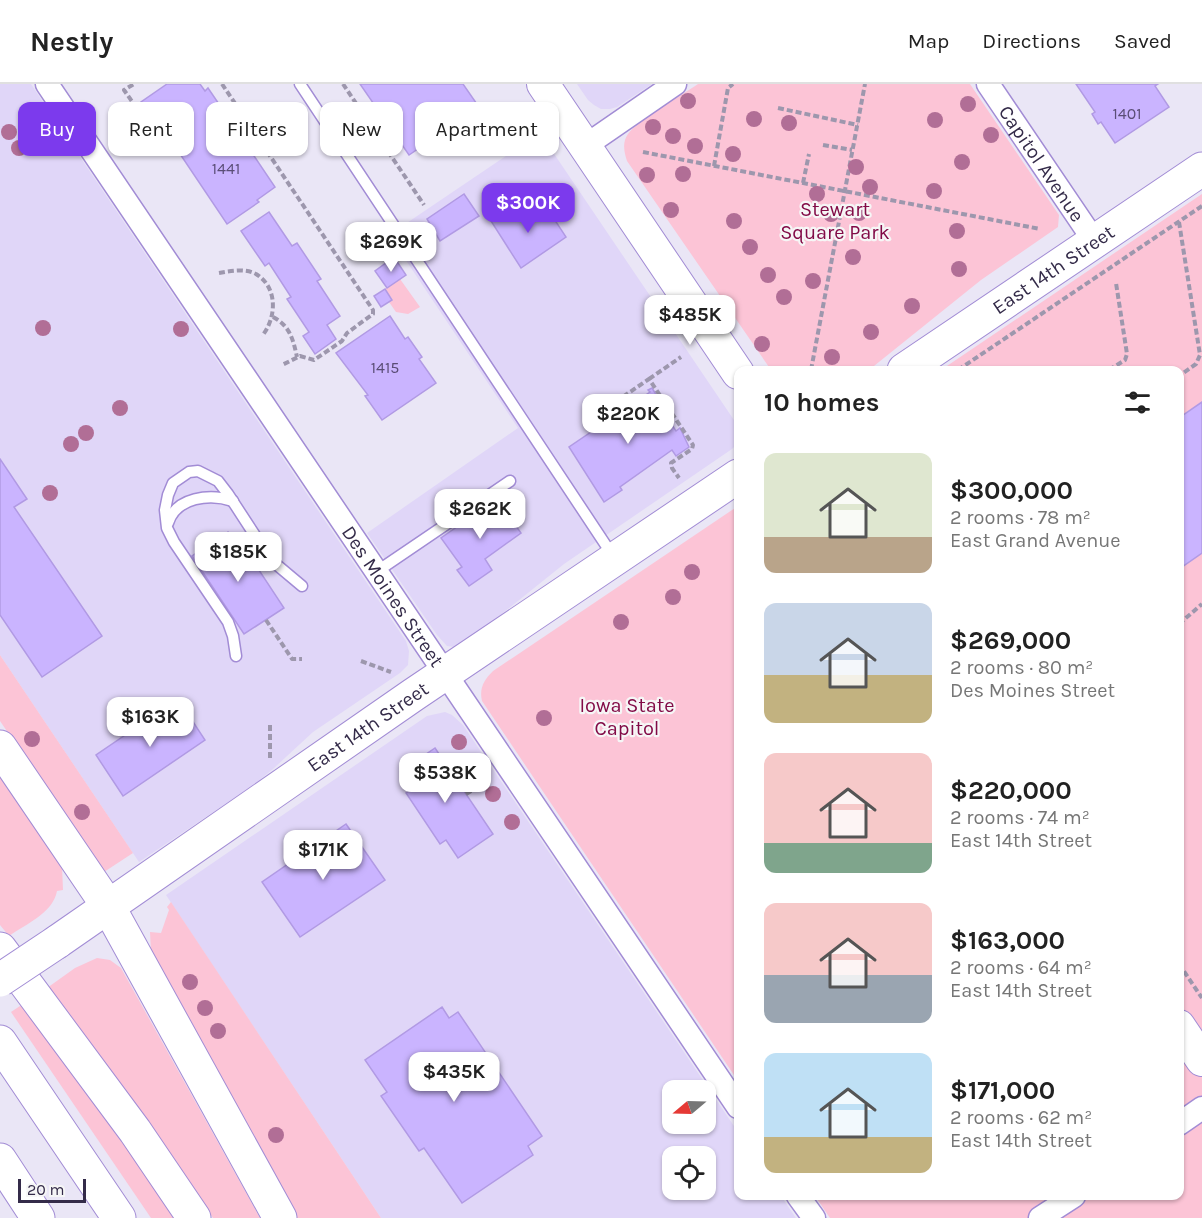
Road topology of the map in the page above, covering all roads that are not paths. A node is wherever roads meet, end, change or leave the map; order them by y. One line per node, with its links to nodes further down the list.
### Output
1 (47, 84): 16 (street, Des Moines Street)
2 (300, 84): 15 (lane)
3 (543, 84): 6 (main road)
4 (675, 84): 6 (street)
5 (988, 84): 8 (street, Capitol Avenue)
6 (585, 146): 10 (main road)
7 (1202, 169): 8 (main road, East 14th Street)
8 (1095, 242): 9 (main road, East 14th Street)
9 (910, 366)
10 (734, 367)
11 (734, 479): 15 (main road, East 14th Street)
12 (510, 481): 16 (lane)
13 (233, 501): 14 (lane); 14 (lane); 17 (lane)
14 (167, 528): 18 (lane)
15 (615, 559): 19 (main road, East 14th Street)
16 (376, 572): 19 (street, Des Moines Street)
17 (302, 586)
18 (236, 656)
19 (445, 673): 21 (main road, East 14th Street); 27 (street, Des Moines Street)
20 (0, 747): 21 (main road)
21 (108, 906): 23 (main road, East 14th Street, bridge); 36 (main road)
22 (0, 949): 35 (main road)
23 (0, 980)
24 (1184, 1033): 26 (main road)
25 (0, 1042): 34 (main road)
26 (1202, 1060)
27 (734, 1101)
28 (1202, 1108): 29 (street)
29 (1184, 1121)
30 (0, 1160): 33 (main road)
31 (801, 1200): 37 (street)
32 (1068, 1200): 38 (street)
33 (38, 1218)
34 (119, 1218)
35 (194, 1218)
36 (280, 1218)
37 (814, 1218)
38 (1040, 1218)

